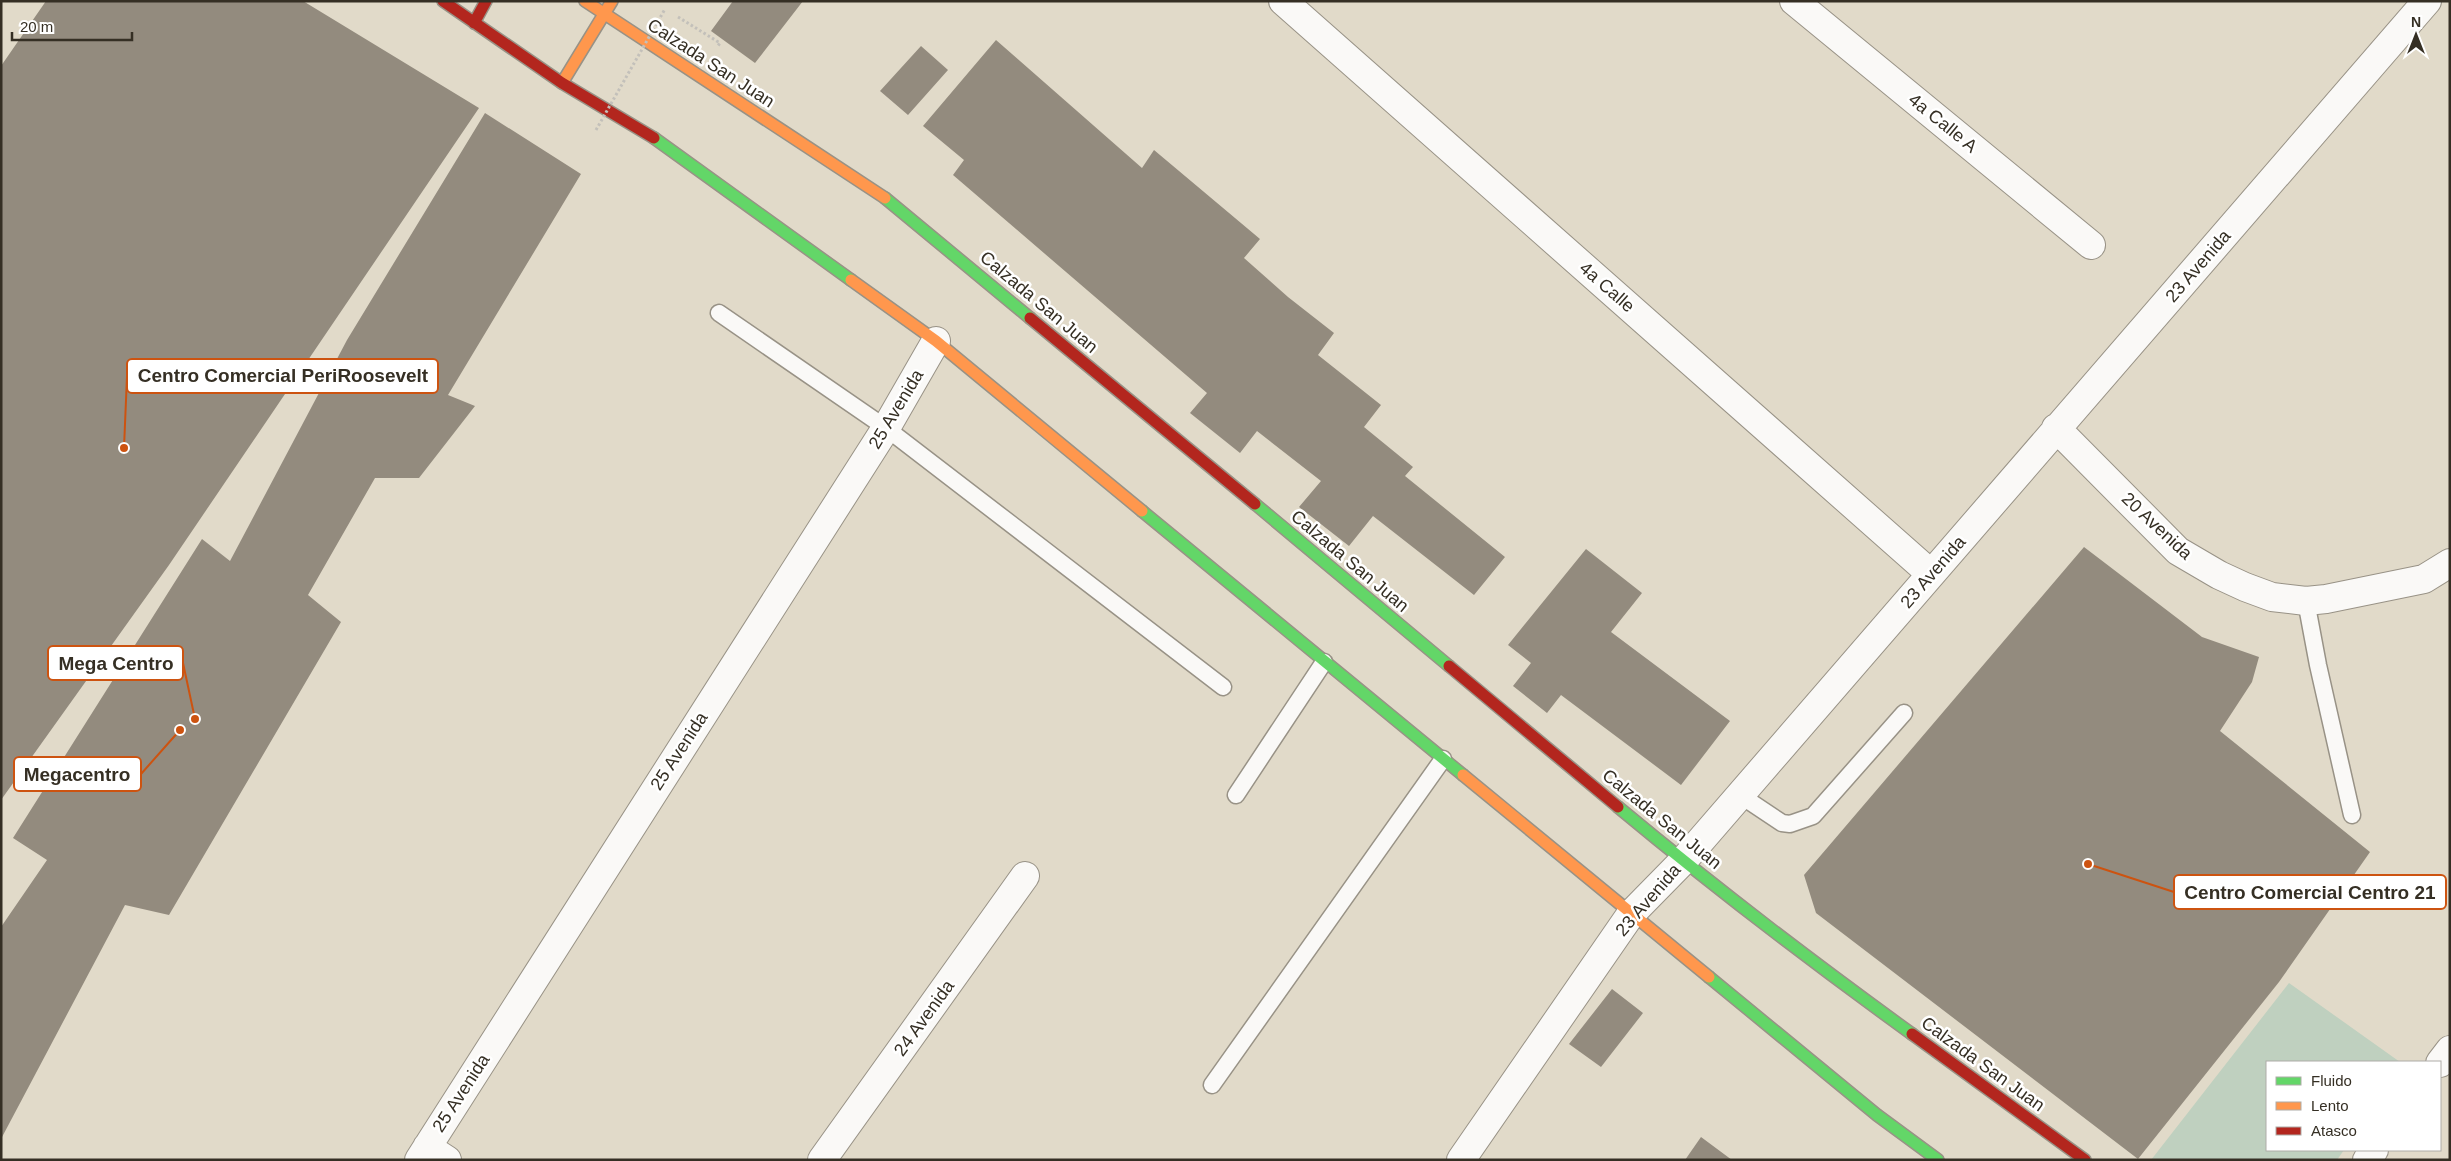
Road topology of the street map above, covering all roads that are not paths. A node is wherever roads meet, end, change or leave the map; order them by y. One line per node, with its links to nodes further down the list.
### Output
1 (443, 1): 9 (main road)
2 (486, 1): 9 (main road)
3 (585, 1): 8 (main road, Calzada San Juan)
4 (612, 1): 8 (main road)
5 (1283, 1): 17 (street, 4a Calle)
6 (1794, 1): 11 (street, 4a Calle A)
7 (2427, 1): 15 (street, 23 Avenida)
8 (604, 14): 10 (main road); 26 (main road, Calzada San Juan)
9 (474, 23): 10 (main road)
10 (562, 83): 13 (main road)
11 (2091, 245)
12 (719, 313): 14 (lane)
13 (936, 341): 14 (street, 25 Avenida); 19 (main road)
14 (886, 428): 20 (lane); 32 (street, 25 Avenida)
15 (2056, 428): 17 (street, 23 Avenida); 18 (street, 20 Avenida)
16 (2450, 563): 18 (street, 20 Avenida)
17 (1930, 573): 24 (street, 23 Avenida)
18 (2306, 601): 25 (lane)
19 (1324, 662): 22 (main road); 23 (lane)
20 (1223, 687)
21 (1904, 713): 24 (lane)
22 (1443, 759): 28 (main road); 31 (lane)
23 (1236, 795)
24 (1740, 795): 26 (street, 23 Avenida)
25 (2352, 815)
26 (1683, 861): 28 (street, 23 Avenida); 36 (main road, Calzada San Juan)
27 (1026, 876): 33 (street, 24 Avenida)
28 (1631, 914): 34 (street, 23 Avenida); 35 (main road)
29 (2450, 1050): 30 (street)
30 (2441, 1062)
31 (1212, 1085)
32 (431, 1155)
33 (822, 1160)
34 (1461, 1160)
35 (1938, 1160)
36 (2085, 1160)

